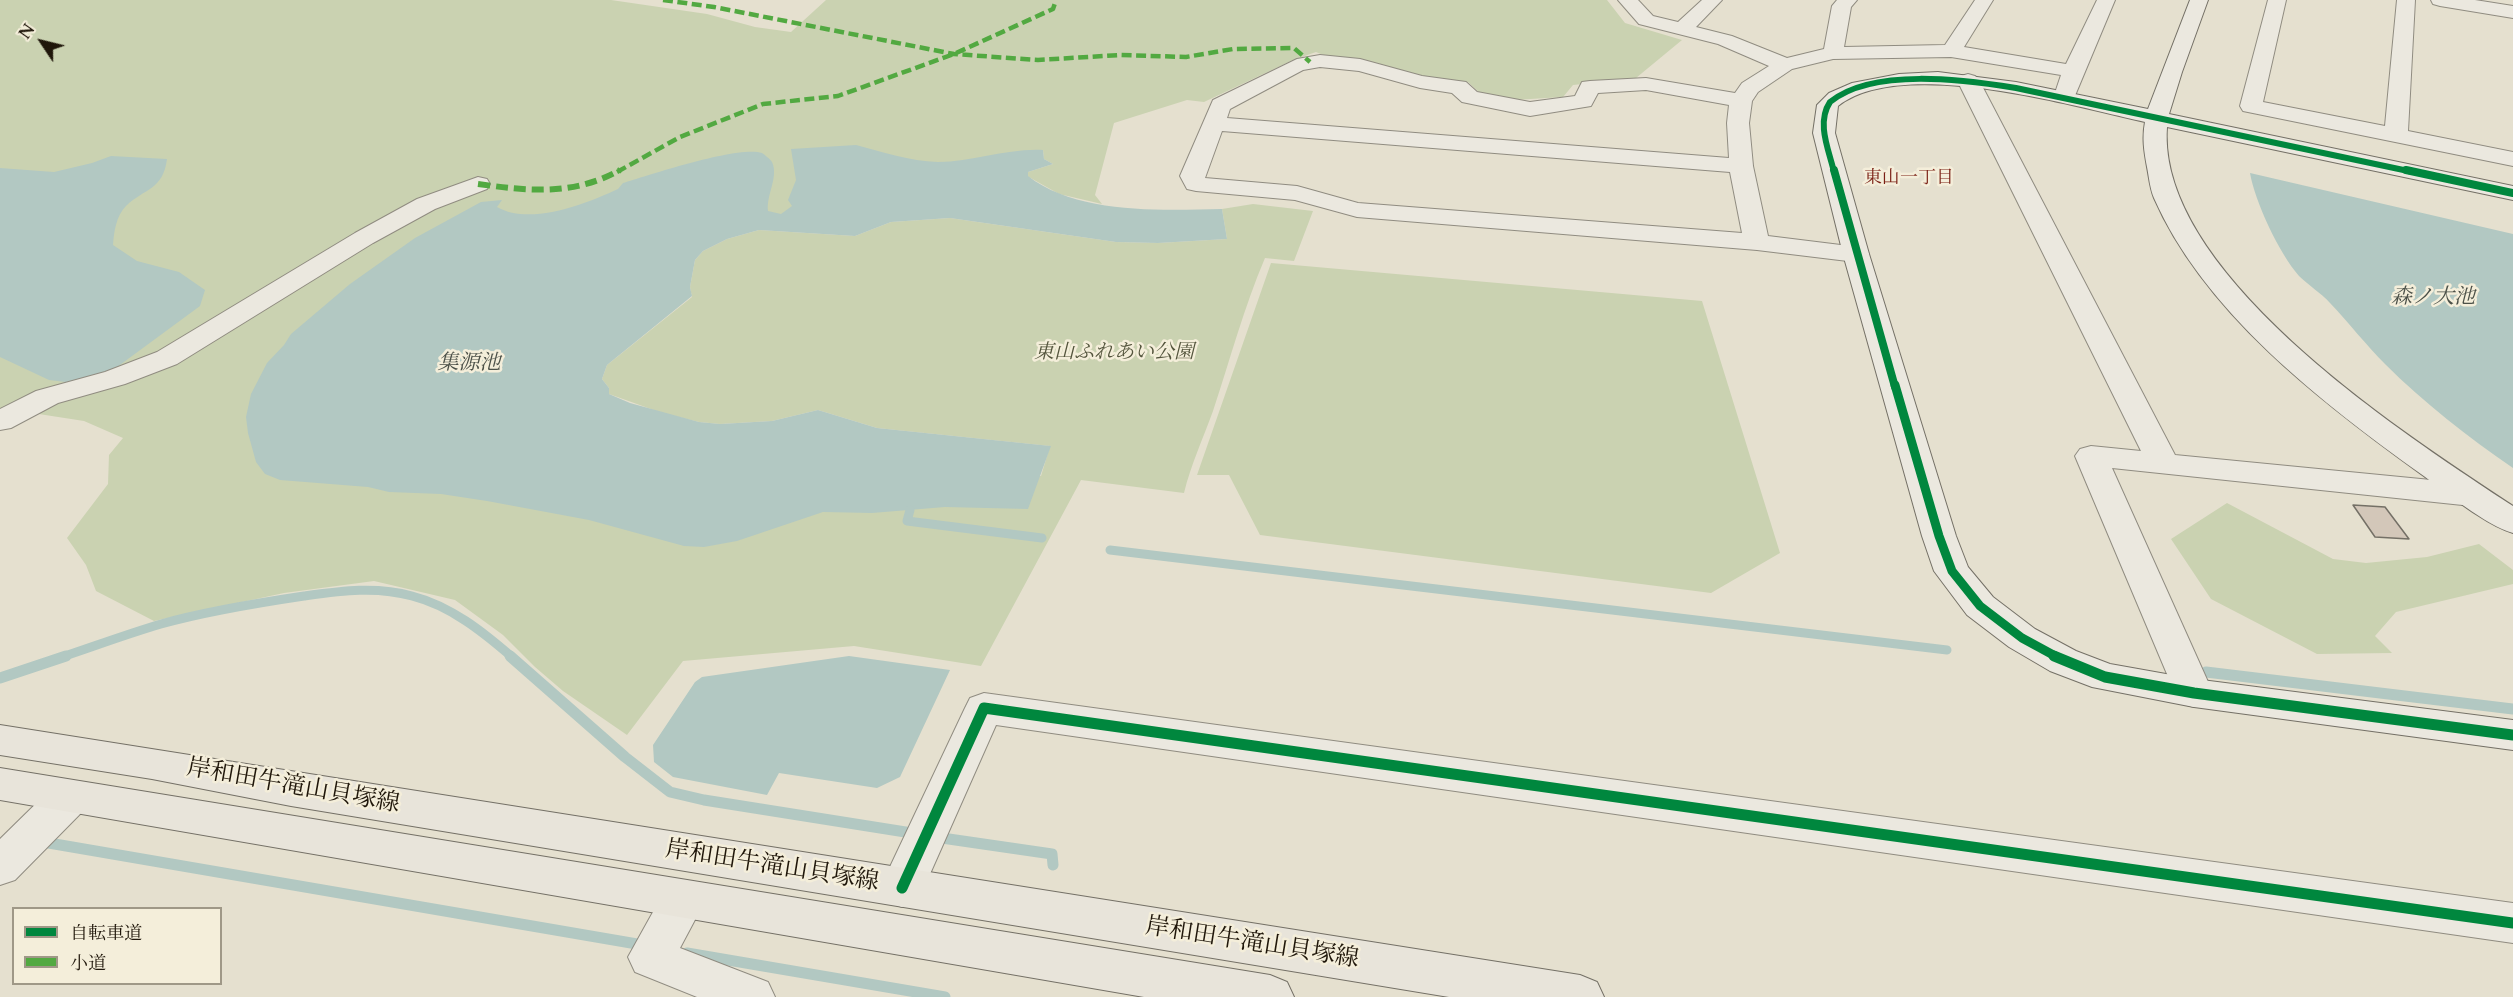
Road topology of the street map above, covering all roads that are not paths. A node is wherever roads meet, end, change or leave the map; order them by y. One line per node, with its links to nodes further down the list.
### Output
1 (1627, 0): 11 (street)
2 (1713, 0): 11 (street)
3 (1848, 0): 13 (street)
4 (1984, 0): 12 (street)
5 (2106, 0): 16 (street)
6 (2199, 0): 18 (street)
7 (2277, 0): 20 (street)
8 (2406, 0): 20 (street)
9 (2440, 0): 10 (street)
10 (2513, 12)
11 (1681, 30): 14 (street)
12 (1951, 51): 13 (street); 16 (street)
13 (1833, 53): 14 (street)
14 (1785, 65): 17 (street)
15 (1968, 80): 16 (street); 26 (street); 28 (street)
16 (2069, 85): 18 (street)
17 (1741, 101): 19 (street); 22 (street)
18 (2156, 117): 24 (street); 29 (street)
19 (1213, 124): 22 (street); 25 (street)
20 (2396, 134): 21 (street)
21 (2513, 159)
22 (1741, 166): 25 (street)
23 (478, 184): 27 (street)
24 (2513, 193)
25 (1756, 242): 26 (street)
26 (1856, 254): 31 (street)
27 (0, 421)
28 (2163, 463): 29 (street); 31 (street)
29 (2472, 495): 30 (street)
30 (2513, 522)
31 (2194, 693): 32 (street)
32 (2513, 735)
33 (0, 740): 37 (main road, 岸和田牛滝山貝塚線)
34 (0, 784): 35 (main road)
35 (70, 797): 36 (street); 38 (main road)
36 (0, 867)
37 (902, 888): 39 (street); 42 (main road, 岸和田牛滝山貝塚線)
38 (684, 899): 40 (street); 41 (main road)
39 (2513, 923)
40 (751, 997)
41 (1270, 997)
42 (1580, 997)

